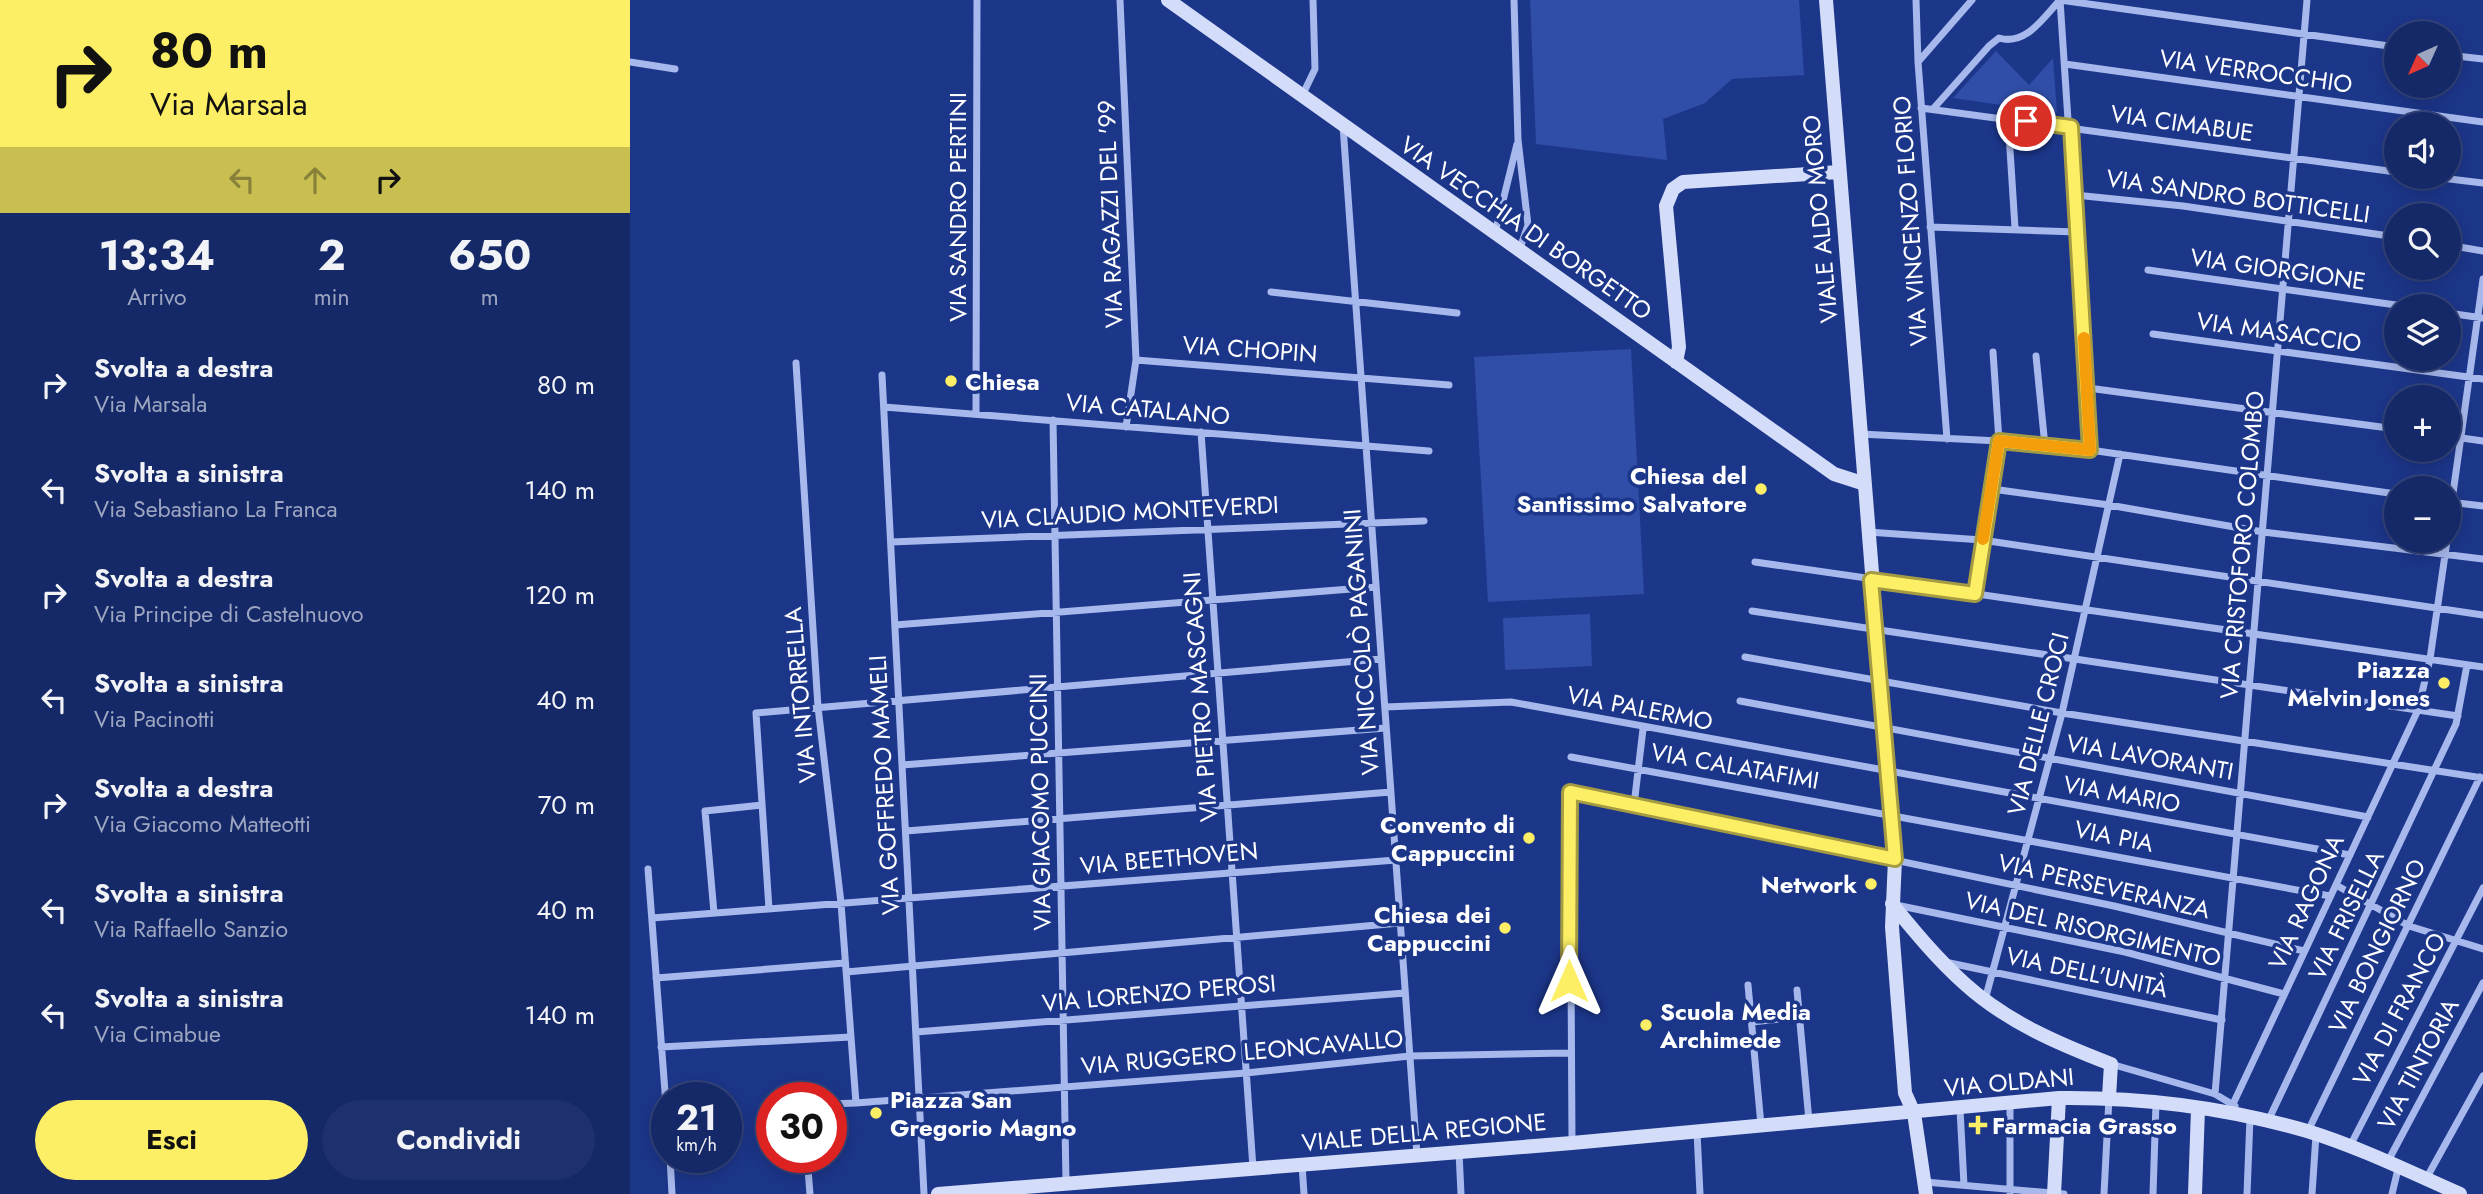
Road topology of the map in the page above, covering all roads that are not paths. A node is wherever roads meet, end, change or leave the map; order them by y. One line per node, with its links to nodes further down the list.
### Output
1 (977, 0): 66 (street, VIA SANDRO PERTINI)
2 (1120, 0): 56 (street, VIA RAGAZZI DEL '99)
3 (1168, 0): 19 (main road, VIA VECCHIA DI BORGETTO)
4 (1313, 0): 19 (street)
5 (1514, 0): 27 (street)
6 (1826, 0): 30 (main road, VIALE ALDO MORO)
7 (1916, 0): 16 (street, VIA VINCENZO FLORIO)
8 (1972, 0): 16 (street)
9 (2060, 0): 11 (street); 17 (street); 22 (street)
10 (2307, 0): 11 (street, VIA CRISTOFORO COLOMBO)
11 (2304, 35): 12 (street); 20 (street, VIA CRISTOFORO COLOMBO)
12 (2384, 45)
13 (2461, 56): 14 (street)
14 (2483, 59)
15 (630, 62): 18 (street)
16 (1918, 62): 21 (street, VIA VINCENZO FLORIO)
17 (2066, 64): 20 (street, VIA VERROCCHIO); 26 (street)
18 (675, 69)
19 (1302, 97): 25 (main road, VIA VECCHIA DI BORGETTO)
20 (2298, 97): 24 (street, VIA VERROCCHIO); 28 (street, VIA CRISTOFORO COLOMBO)
21 (1921, 108): 22 (street, VIA CIMABUE); 35 (street, VIA VINCENZO FLORIO)
22 (1933, 109): 23 (street, VIA CIMABUE)
23 (2008, 118): 26 (street, VIA CIMABUE); 36 (street)
24 (2483, 122)
25 (1343, 125): 38 (main road, VIA VECCHIA DI BORGETTO); 47 (street, VIA NICCOLÒ PAGANINI)
26 (2071, 127): 28 (street, VIA CIMABUE); 33 (street)
27 (1518, 140): 38 (street); 41 (street)
28 (2292, 158): 29 (street, VIA CIMABUE); 34 (street, VIA CRISTOFORO COLOMBO)
29 (2384, 170)
30 (1839, 172): 57 (main road); 72 (main road, VIALE ALDO MORO)
31 (2461, 180): 32 (street)
32 (2483, 183)
33 (2074, 195): 34 (street, VIA SANDRO BOTTICELLI); 37 (street)
34 (2288, 220): 39 (street, VIA SANDRO BOTTICELLI); 45 (street, VIA CRISTOFORO COLOMBO)
35 (1930, 227): 36 (street); 74 (street, VIA VINCENZO FLORIO)
36 (2015, 228): 37 (street)
37 (2077, 232): 64 (street)
38 (1495, 233): 41 (main road, VIA VECCHIA DI BORGETTO)
39 (2384, 235)
40 (2461, 247): 42 (street)
41 (1519, 251): 57 (main road, VIA VECCHIA DI BORGETTO)
42 (2483, 251)
43 (2148, 270): 45 (street, VIA GIORGIONE)
44 (2483, 279): 51 (street)
45 (2283, 287): 48 (street, VIA GIORGIONE); 54 (street, VIA CRISTOFORO COLOMBO)
46 (1271, 292): 47 (street)
47 (1356, 300): 49 (street); 60 (street, VIA NICCOLÒ PAGANINI)
48 (2384, 303)
49 (1457, 313)
50 (2461, 315): 51 (street)
51 (2480, 318): 61 (street)
52 (2153, 334): 54 (street, VIA MASACCIO)
53 (1993, 352): 75 (street)
54 (2278, 352): 61 (street, VIA MASACCIO); 67 (street, VIA CRISTOFORO COLOMBO)
55 (2036, 356): 78 (street)
56 (1136, 359): 60 (street, VIA CHOPIN); 69 (street, VIA RAGAZZI DEL '99)
57 (1676, 362): 83 (main road, VIA VECCHIA DI BORGETTO)
58 (796, 363): 126 (street, VIA INTORRELLA)
59 (883, 375): 65 (street, VIA GOFFREDO MAMELI)
60 (1361, 376): 63 (street, VIA CHOPIN); 77 (street, VIA NICCOLÒ PAGANINI)
61 (2470, 377): 62 (street, VIA MASACCIO); 73 (street)
62 (2483, 379)
63 (1449, 385)
64 (2088, 388): 67 (street); 79 (street)
65 (884, 407): 66 (street, VIA CATALANO); 96 (street, VIA GOFFREDO MAMELI)
66 (976, 414): 68 (street, VIA CATALANO)
67 (2274, 414): 70 (street); 82 (street, VIA CRISTOFORO COLOMBO)
68 (1053, 421): 69 (street, VIA CATALANO); 94 (street, VIA GIACOMO PUCCINI)
69 (1126, 426): 71 (street, VIA CATALANO)
70 (2384, 428)
71 (1201, 432): 77 (street, VIA CATALANO); 91 (street, VIA PIETRO MASCAGNI)
72 (1860, 434): 74 (street); 83 (main road, VIALE ALDO MORO)
73 (2461, 438): 76 (street)
74 (1947, 439): 75 (street)
75 (1999, 441): 78 (street); 84 (street)
76 (2483, 441)
77 (1366, 446): 80 (street, VIA CATALANO); 89 (street, VIA NICCOLÒ PAGANINI)
78 (2045, 446): 79 (street)
79 (2090, 450): 81 (street)
80 (1429, 451)
81 (2120, 454): 82 (street); 87 (street, VIA DELLE CROCI)
82 (2269, 477): 85 (street); 93 (street, VIA CRISTOFORO COLOMBO)
83 (1863, 483): 92 (main road, VIALE ALDO MORO)
84 (1992, 489): 87 (street); 95 (street)
85 (2384, 492)
86 (2461, 503): 88 (street)
87 (2109, 505): 93 (street); 98 (street, VIA DELLE CROCI)
88 (2483, 506)
89 (1372, 521): 90 (street, VIA CLAUDIO MONTEVERDI); 91 (street, VIA CLAUDIO MONTEVERDI); 103 (street, VIA NICCOLÒ PAGANINI)
90 (1424, 521)
91 (1208, 528): 94 (street, VIA CLAUDIO MONTEVERDI); 105 (street, VIA PIETRO MASCAGNI)
92 (1867, 532): 95 (street); 101 (main road, VIALE ALDO MORO)
93 (2263, 532): 97 (street); 102 (street, VIA CRISTOFORO COLOMBO)
94 (1055, 535): 96 (street, VIA CLAUDIO MONTEVERDI); 109 (street, VIA GIACOMO PUCCINI)
95 (1982, 540): 98 (street); 104 (street)
96 (891, 542): 111 (street, VIA GOFFREDO MAMELI)
97 (2445, 554): 99 (street); 106 (street)
98 (2098, 559): 102 (street); 107 (street, VIA DELLE CROCI)
99 (2483, 559)
100 (1755, 562): 101 (street)
101 (1871, 580): 104 (street); 112 (main road, VIALE ALDO MORO)
102 (2256, 580): 106 (street); 113 (street, VIA CRISTOFORO COLOMBO)
103 (1376, 587): 105 (street); 116 (street, VIA NICCOLÒ PAGANINI)
104 (1975, 594): 107 (street)
105 (1213, 600): 109 (street); 120 (street, VIA PIETRO MASCAGNI)
106 (2437, 608): 110 (street); 117 (street)
107 (2085, 610): 113 (street); 115 (street, VIA DELLE CROCI)
108 (1752, 611): 112 (street)
109 (1056, 612): 111 (street); 123 (street, VIA GIACOMO PUCCINI)
110 (2483, 615)
111 (895, 625): 124 (street, VIA GOFFREDO MAMELI)
112 (1875, 631): 115 (street); 121 (main road, VIALE ALDO MORO)
113 (2251, 633): 117 (street); 122 (street, VIA CRISTOFORO COLOMBO)
114 (1745, 657): 121 (street)
115 (2073, 658): 122 (street); 128 (street, VIA DELLE CROCI)
116 (1381, 659): 120 (street); 127 (street, VIA NICCOLÒ PAGANINI)
117 (2430, 659): 118 (street); 129 (street, VIA RAGONA)
118 (2467, 665): 119 (street); 130 (street, VIA FRISELLA)
119 (2483, 667)
120 (1218, 673): 123 (street); 135 (street, VIA PIETRO MASCAGNI)
121 (1879, 680): 128 (street); 132 (main road, VIALE ALDO MORO)
122 (2247, 684): 129 (street); 134 (street, VIA CRISTOFORO COLOMBO)
123 (1058, 686): 124 (street); 136 (street, VIA GIACOMO PUCCINI)
124 (899, 700): 126 (street); 139 (street, VIA GOFFREDO MAMELI)
125 (1740, 701): 132 (street, VIA LAVORANTI)
126 (818, 707): 148 (street); 169 (street, VIA INTORRELLA)
127 (1385, 707): 131 (street, VIA NICCOLÒ PAGANINI); 133 (street, VIA PALERMO)
128 (2062, 713): 134 (street); 138 (street, VIA DELLE CROCI)
129 (2416, 714): 130 (street); 140 (street, VIA RAGONA)
130 (2457, 720): 143 (street, VIA FRISELLA)
131 (1386, 728): 135 (street); 145 (street, VIA NICCOLÒ PAGANINI)
132 (1884, 728): 138 (street, VIA LAVORANTI); 142 (main road, VIALE ALDO MORO)
133 (1643, 729): 141 (street); 142 (street, VIA PALERMO)
134 (2246, 740): 140 (street); 146 (street, VIA CRISTOFORO COLOMBO)
135 (1223, 741): 136 (street); 150 (street, VIA PIETRO MASCAGNI)
136 (1058, 753): 139 (street); 153 (street, VIA GIACOMO PUCCINI)
137 (1572, 757): 141 (street, VIA CALATAFIMI)
138 (2049, 758): 146 (street, VIA LAVORANTI); 147 (street, VIA DELLE CROCI)
139 (902, 765): 154 (street, VIA GOFFREDO MAMELI)
140 (2392, 766): 143 (street); 152 (street, VIA RAGONA)
141 (1638, 769): 149 (street); 151 (street, VIA CALATAFIMI)
142 (1887, 772): 147 (street, VIA MARIO); 151 (main road, VIALE ALDO MORO)
143 (2435, 772): 144 (street); 171 (street, VIA FRISELLA)
144 (2481, 777): 176 (street, VIA BONGIORNO)
145 (1391, 792): 150 (street); 159 (street, VIA NICCOLÒ PAGANINI)
146 (2242, 793): 152 (street, VIA LAVORANTI); 155 (street, VIA CRISTOFORO COLOMBO)
147 (2039, 799): 155 (street, VIA MARIO); 156 (street, VIA DELLE CROCI)
148 (762, 805): 172 (street); 173 (street)
149 (1634, 805): 158 (street, VIA PERSEVERANZA); 205 (street, VIA PERSEVERANZA)
150 (1227, 806): 153 (street); 161 (street, VIA PIETRO MASCAGNI)
151 (1891, 813): 156 (street, VIA PIA); 158 (main road, VIALE ALDO MORO)
152 (2368, 817): 157 (street, VIA RAGONA)
153 (1059, 819): 154 (street); 165 (street, VIA GIACOMO PUCCINI)
154 (906, 831): 168 (street, VIA GOFFREDO MAMELI)
155 (2237, 834): 157 (street, VIA MARIO); 162 (street, VIA CRISTOFORO COLOMBO)
156 (2029, 840): 162 (street, VIA PIA); 163 (street, VIA DELLE CROCI)
157 (2350, 855): 164 (street, VIA RAGONA)
158 (1895, 859): 163 (street, VIA PERSEVERANZA); 170 (main road, VIALE ALDO MORO)
159 (1396, 860): 161 (street, VIA BEETHOVEN); 175 (street, VIA NICCOLÒ PAGANINI)
160 (648, 869): 174 (street)
161 (1232, 873): 165 (street, VIA BEETHOVEN); 179 (street, VIA PIETRO MASCAGNI)
162 (2234, 878): 167 (street, VIA PIA); 178 (street, VIA CRISTOFORO COLOMBO)
163 (2017, 885): 177 (street, VIA DELLE CROCI); 178 (street, VIA PERSEVERANZA)
164 (2336, 885): 167 (street, VIA RAGONA); 171 (street)
165 (1061, 886): 168 (street, VIA BEETHOVEN); 183 (street, VIA GIACOMO PUCCINI)
166 (2483, 888): 180 (street, VIA DI FRANCO)
167 (2330, 896): 182 (street, VIA RAGONA)
168 (909, 898): 169 (street, VIA BEETHOVEN); 186 (street, VIA GOFFREDO MAMELI)
169 (841, 903): 172 (street, VIA BEETHOVEN); 184 (street, VIA INTORRELLA)
170 (1892, 904): 177 (street, VIA DEL RISORGIMENTO); 185 (main road); 223 (main road, VIALE ALDO MORO)
171 (2372, 907): 176 (street); 225 (street, VIA FRISELLA)
172 (769, 909): 173 (street, VIA BEETHOVEN)
173 (714, 914): 174 (street, VIA BEETHOVEN)
174 (652, 918): 189 (street)
175 (1400, 923): 179 (street); 194 (street, VIA NICCOLÒ PAGANINI)
176 (2409, 926): 180 (street); 229 (street, VIA BONGIORNO)
177 (2007, 928): 188 (street, VIA DELLE CROCI); 190 (street, VIA DEL RISORGIMENTO)
178 (2230, 935): 182 (street, VIA PERSEVERANZA); 190 (street, VIA CRISTOFORO COLOMBO)
179 (1237, 937): 183 (street); 197 (street, VIA PIETRO MASCAGNI)
180 (2458, 939): 181 (street); 231 (street, VIA DI FRANCO)
181 (2483, 949)
182 (2304, 951): 195 (street, VIA RAGONA)
183 (1062, 953): 186 (street); 199 (street, VIA GIACOMO PUCCINI)
184 (845, 962): 187 (street, VIA INTORRELLA); 189 (street)
185 (1944, 962): 188 (street, VIA DELL'UNITÀ); 196 (main road)
186 (913, 966): 187 (street); 202 (street, VIA GOFFREDO MAMELI)
187 (846, 972): 203 (street, VIA INTORRELLA)
188 (1994, 972): 196 (street, VIA DELLE CROCI); 200 (street, VIA DELL'UNITÀ)
189 (656, 978): 204 (street)
190 (2227, 978): 195 (street, VIA DEL RISORGIMENTO); 200 (street, VIA CRISTOFORO COLOMBO)
191 (2483, 983): 235 (street, VIA TINTORIA)
192 (1748, 985): 201 (street)
193 (1797, 990): 198 (street)
194 (1405, 993): 197 (street, VIA LORENZO PEROSI); 206 (street, VIA NICCOLÒ PAGANINI)
195 (2284, 994): 220 (street, VIA RAGONA)
196 (1985, 1001): 207 (main road)
197 (1242, 1006): 199 (street, VIA LORENZO PEROSI); 208 (street, VIA PIETRO MASCAGNI)
198 (1800, 1017): 201 (street); 226 (street)
199 (1063, 1020): 202 (street, VIA LORENZO PEROSI); 211 (street, VIA GIACOMO PUCCINI)
200 (2222, 1020): 212 (street, VIA CRISTOFORO COLOMBO)
201 (1752, 1022): 227 (street)
202 (916, 1032): 214 (street, VIA GOFFREDO MAMELI)
203 (851, 1037): 204 (street); 216 (street, VIA INTORRELLA)
204 (661, 1047): 210 (street)
205 (1570, 1053): 206 (street, VIA RUGGERO LEONCAVALLO); 230 (street)
206 (1410, 1055): 208 (street, VIA RUGGERO LEONCAVALLO); 233 (street, VIA NICCOLÒ PAGANINI)
207 (2111, 1064): 212 (street); 213 (main road)
208 (1246, 1073): 211 (street, VIA RUGGERO LEONCAVALLO); 236 (street, VIA PIETRO MASCAGNI)
209 (2483, 1076): 239 (street)
210 (664, 1082)
211 (1064, 1087): 214 (street, VIA RUGGERO LEONCAVALLO); 240 (street, VIA GIACOMO PUCCINI)
212 (2215, 1094): 220 (street)
213 (2109, 1097): 215 (main road, VIA OLDANI); 218 (main road, VIA OLDANI); 253 (street)
214 (919, 1098): 216 (street, VIA RUGGERO LEONCAVALLO); 246 (street, VIA GOFFREDO MAMELI)
215 (2059, 1098): 219 (main road, VIA OLDANI); 251 (main road)
216 (856, 1102): 217 (street, VIA RUGGERO LEONCAVALLO)
217 (847, 1103)
218 (2156, 1103): 222 (main road, VIA OLDANI); 254 (street)
219 (2010, 1104): 221 (main road, VIA OLDANI); 243 (street)
220 (2233, 1104): 224 (street)
221 (1960, 1109): 223 (main road, VIA OLDANI); 241 (street)
222 (2198, 1109): 224 (main road, VIA OLDANI); 255 (main road)
223 (1914, 1113): 226 (main road, VIALE DELLA REGIONE); 242 (main road, VIALE ALDO MORO)
224 (2250, 1118): 225 (main road, VIA OLDANI); 256 (street)
225 (2268, 1121): 229 (main road, VIA OLDANI)
226 (1810, 1122): 227 (main road, VIALE DELLA REGIONE)
227 (1761, 1125): 228 (main road, VIALE DELLA REGIONE)
228 (1697, 1130): 230 (main road, VIALE DELLA REGIONE); 250 (street)
229 (2312, 1133): 231 (main road, VIA OLDANI); 257 (street)
230 (1572, 1143): 232 (main road, VIALE DELLA REGIONE)
231 (2349, 1147): 235 (main road, VIA OLDANI)
232 (1459, 1152): 233 (main road, VIALE DELLA REGIONE); 249 (street)
233 (1417, 1156): 234 (main road, VIALE DELLA REGIONE)
234 (1302, 1165): 236 (main road, VIALE DELLA REGIONE); 248 (street)
235 (2392, 1166): 239 (main road, VIA OLDANI); 258 (street, VIA TINTORIA)
236 (1253, 1169): 240 (main road, VIALE DELLA REGIONE)
237 (671, 1173): 244 (street)
238 (808, 1173): 245 (street)
239 (2426, 1179): 259 (main road, VIA OLDANI)
240 (1066, 1184): 247 (main road, VIALE DELLA REGIONE)
241 (1964, 1185): 242 (street); 243 (street)
242 (1925, 1188)
243 (2010, 1192): 251 (street)
244 (673, 1194)
245 (810, 1194)
246 (924, 1194)
247 (938, 1194)
248 (1304, 1194)
249 (1461, 1194)
250 (1700, 1194)
251 (2054, 1194): 252 (street)
252 (2064, 1194)
253 (2104, 1194)
254 (2153, 1194)
255 (2195, 1194)
256 (2247, 1194)
257 (2312, 1194)
258 (2392, 1194)
259 (2460, 1194)

